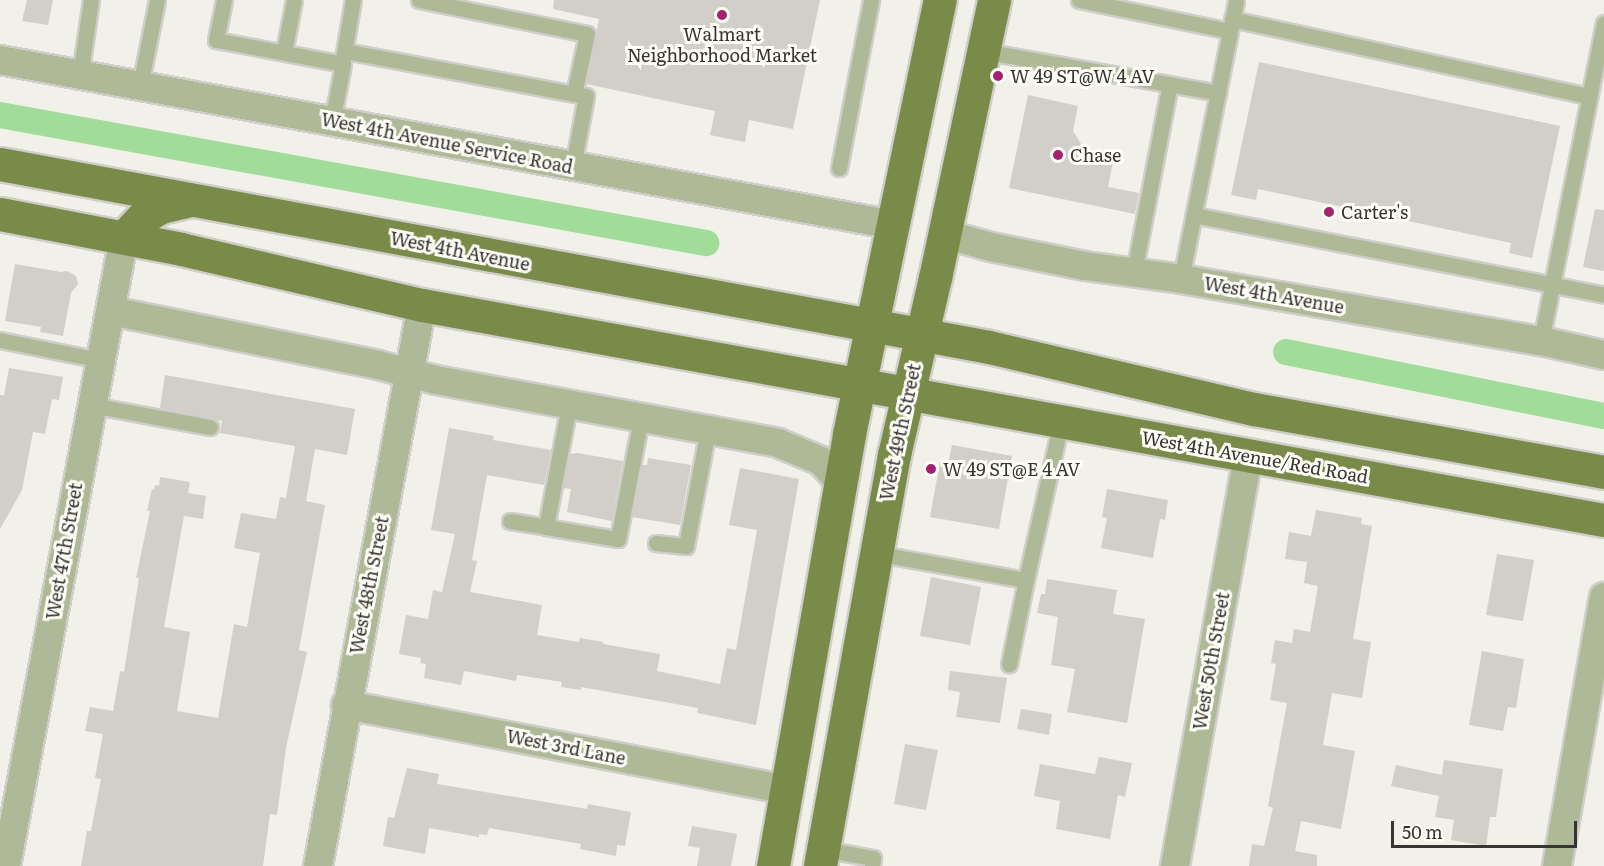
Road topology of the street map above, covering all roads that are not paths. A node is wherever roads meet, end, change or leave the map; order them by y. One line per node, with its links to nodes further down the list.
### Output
1 (91, 0): 18 (lane)
2 (157, 0): 20 (lane)
3 (224, 0): 15 (lane)
4 (294, 0): 15 (lane)
5 (353, 0): 16 (lane)
6 (419, 0): 22 (lane)
7 (871, 0): 27 (lane)
8 (940, 0): 31 (main road)
9 (994, 0): 14 (main road, West 49th Street)
10 (1078, 0): 13 (lane)
11 (1236, 0): 13 (lane)
12 (1604, 23): 23 (lane)
13 (1231, 25): 21 (lane); 23 (lane)
14 (983, 51): 19 (lane); 32 (main road, West 49th Street)
15 (284, 52): 16 (lane)
16 (344, 57): 22 (lane); 24 (lane)
17 (0, 60): 18 (street, West 4th Avenue Service Road)
18 (80, 75): 20 (street, West 4th Avenue Service Road)
19 (1170, 84): 21 (lane); 34 (lane)
20 (140, 86): 24 (street, West 4th Avenue Service Road)
21 (1218, 93): 30 (lane)
22 (574, 94): 26 (lane)
23 (1588, 96): 36 (lane)
24 (332, 122): 26 (street, West 4th Avenue Service Road)
25 (0, 164): 28 (main road, West 4th Avenue)
26 (573, 166): 31 (street, West 4th Avenue Service Road)
27 (839, 168)
28 (196, 199): 33 (main road); 40 (main road, West 4th Avenue)
29 (0, 214): 33 (main road)
30 (1194, 215): 35 (lane); 36 (lane)
31 (894, 225): 40 (main road)
32 (944, 234): 34 (street, West 4th Avenue); 41 (main road, West 49th Street)
33 (124, 237): 38 (main road); 39 (street, West 47th Street)
34 (1134, 272): 35 (street, West 4th Avenue)
35 (1181, 279): 43 (street, West 4th Avenue)
36 (1551, 285): 37 (lane); 43 (lane)
37 (1604, 296)
38 (422, 305): 46 (street, West 48th Street); 47 (main road)
39 (111, 310): 45 (street, West 47th Street); 46 (street)
40 (872, 326): 41 (main road, West 4th Avenue); 47 (main road)
41 (921, 335): 48 (main road, West 49th Street); 56 (main road)
42 (0, 340): 45 (lane)
43 (1541, 341): 44 (street, West 4th Avenue)
44 (1604, 355)
45 (100, 360): 49 (street, West 47th Street)
46 (409, 373): 50 (street); 66 (street, West 48th Street)
47 (859, 386): 48 (main road); 57 (main road)
48 (907, 395): 52 (main road, West 4th Avenue/Red Road); 62 (main road, West 49th Street)
49 (91, 405): 53 (lane); 69 (street, West 47th Street)
50 (569, 405): 51 (street); 60 (lane)
51 (640, 418): 54 (street); 60 (lane)
52 (1061, 422): 55 (main road, West 4th Avenue/Red Road); 63 (lane)
53 (210, 427)
54 (708, 430): 57 (street); 61 (lane)
55 (1248, 455): 58 (main road, West 4th Avenue/Red Road); 73 (street, West 50th Street)
56 (1604, 472)
57 (840, 482): 67 (main road)
58 (1604, 520)
59 (510, 521): 60 (lane)
60 (546, 527)
61 (656, 543)
62 (874, 553): 63 (lane); 68 (main road, West 49th Street)
63 (1026, 580): 65 (lane)
64 (1604, 597): 74 (street)
65 (1009, 664)
66 (346, 705): 67 (street, West 3rd Lane); 70 (street, West 48th Street)
67 (786, 790): 71 (main road)
68 (822, 858): 72 (lane)
69 (6, 866)
70 (318, 866)
71 (773, 866)
72 (872, 866)
73 (1175, 866)
74 (1557, 866)

